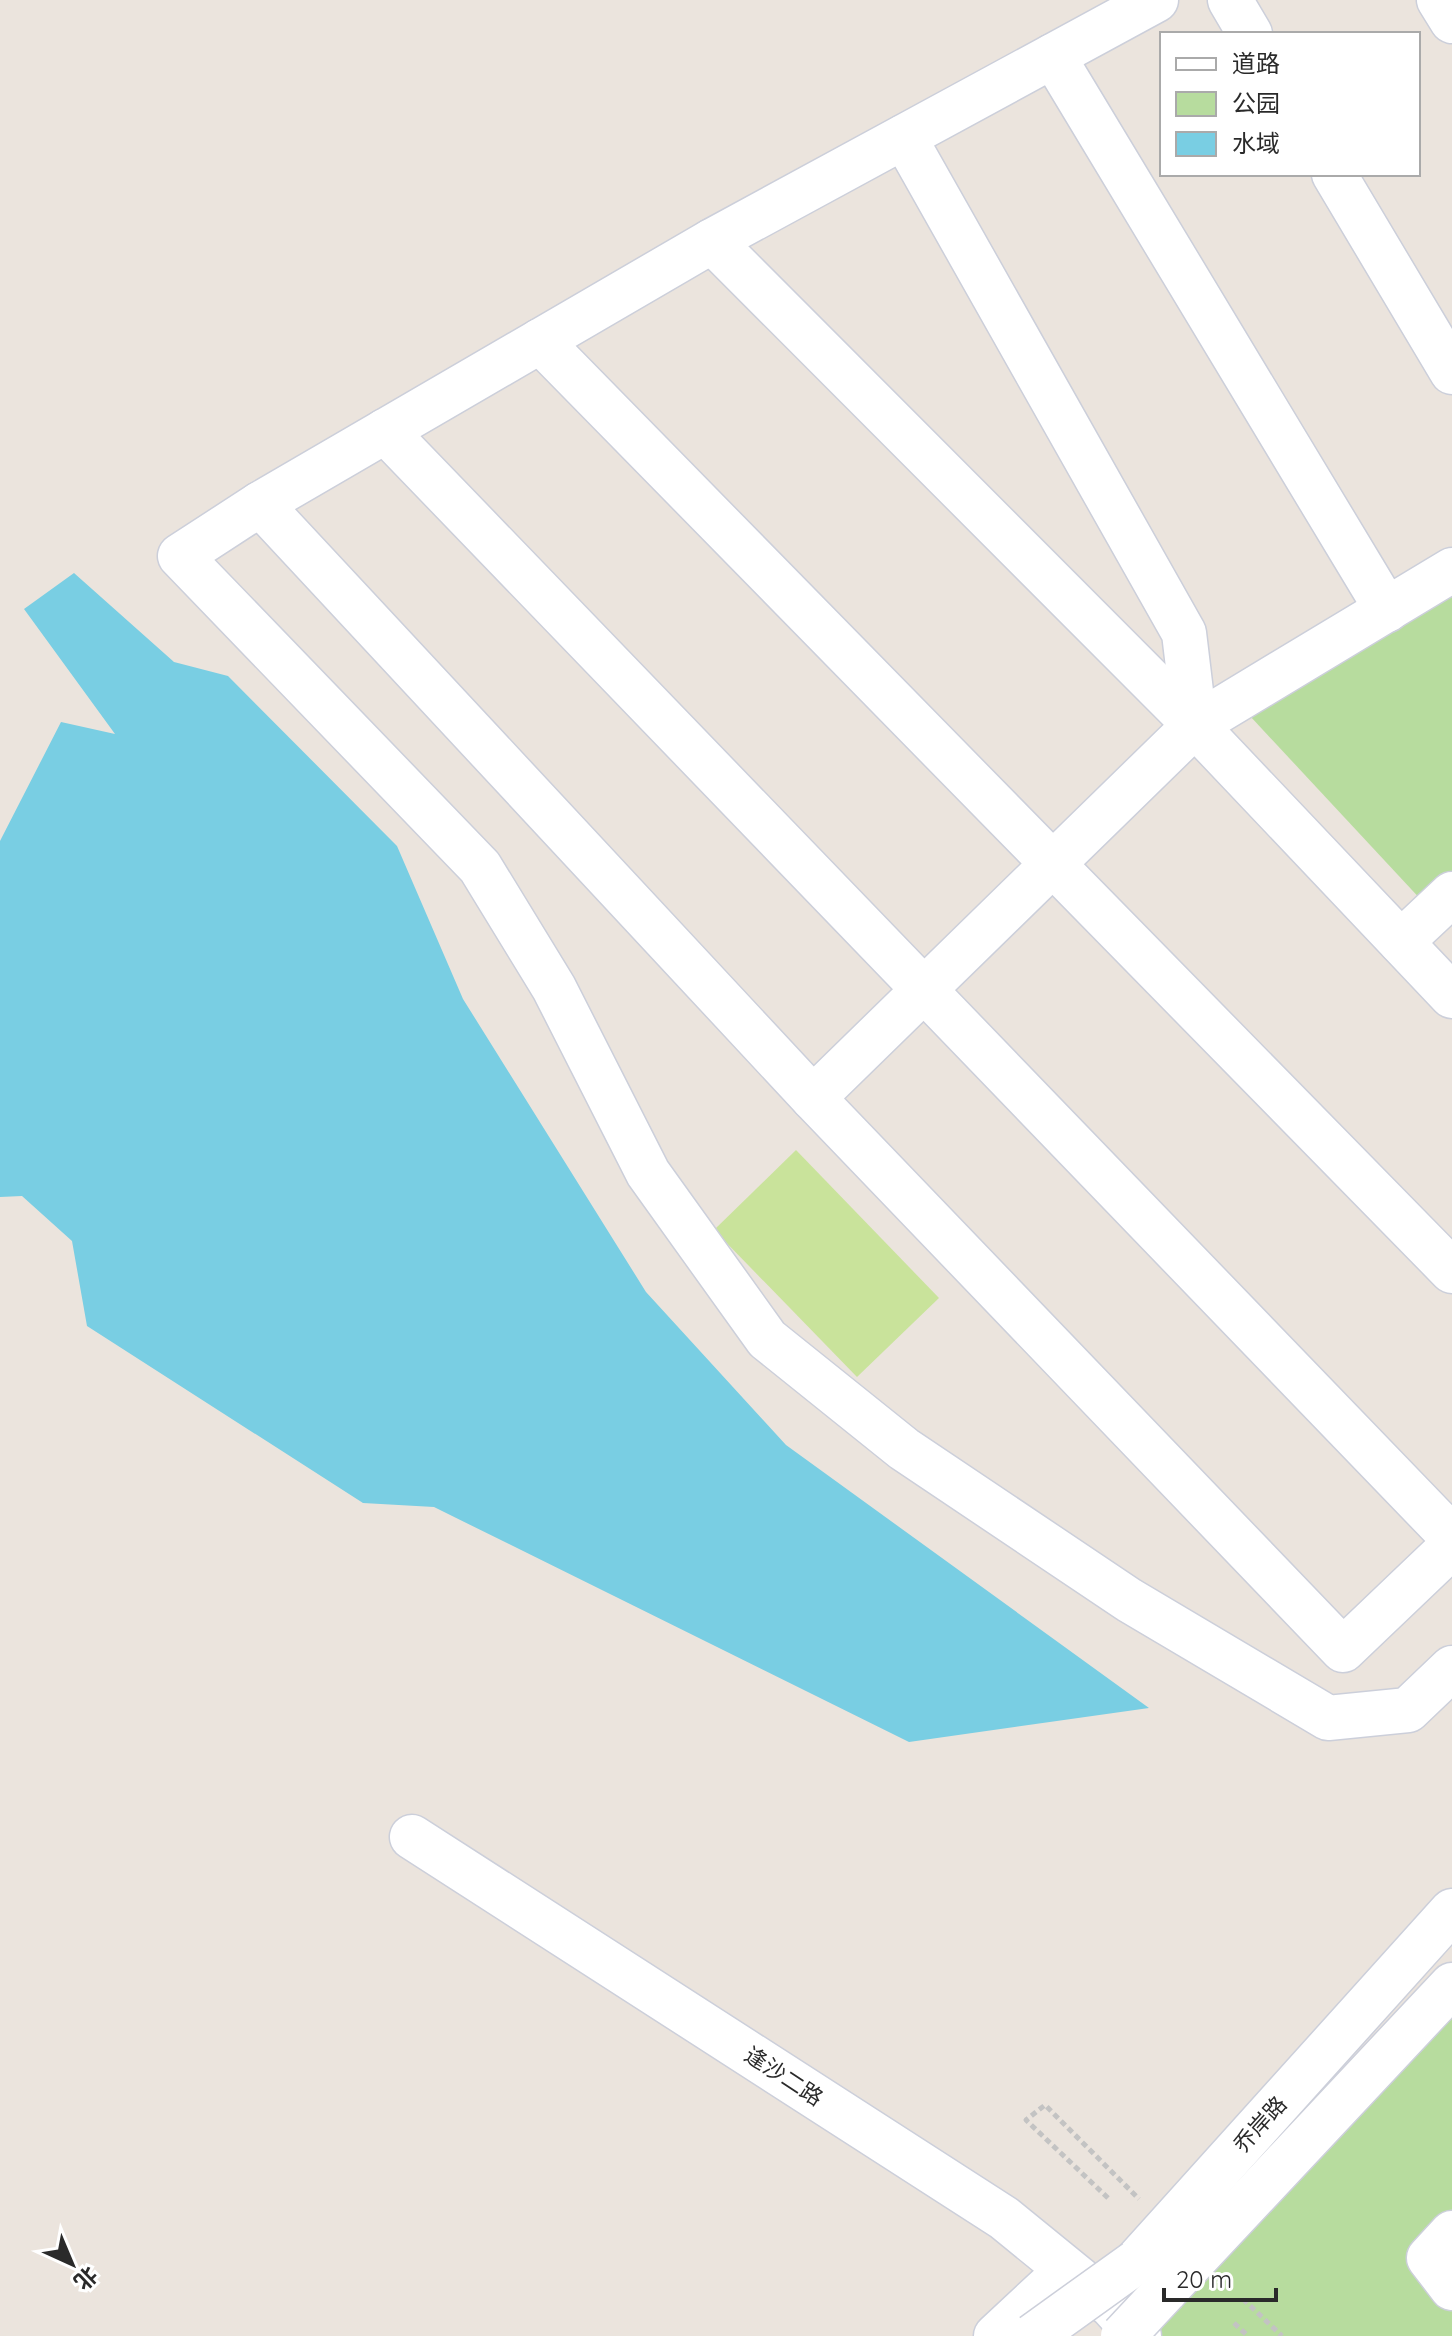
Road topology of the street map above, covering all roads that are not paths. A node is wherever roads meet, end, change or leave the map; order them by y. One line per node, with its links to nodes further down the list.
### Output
1 (1156, 0): 6 (street)
2 (1230, 0): 5 (street)
3 (1439, 0): 4 (street)
4 (1452, 21)
5 (1249, 32)
6 (1053, 56): 7 (street); 15 (street)
7 (904, 137): 9 (street); 16 (street)
8 (1335, 176): 11 (street)
9 (712, 241): 10 (street); 16 (street)
10 (540, 341): 12 (street); 17 (street)
11 (1452, 372)
12 (385, 431): 13 (street); 20 (street)
13 (260, 504): 22 (street); 28 (street)
14 (1452, 570): 15 (street)
15 (1387, 610): 16 (street)
16 (1195, 725): 17 (street); 19 (street)
17 (1052, 865): 20 (street); 23 (street)
18 (1452, 894): 19 (street)
19 (1401, 942): 21 (street)
20 (926, 988): 22 (street); 24 (street)
21 (1452, 996)
22 (813, 1098): 26 (street)
23 (1452, 1271)
24 (1452, 1537)
25 (1452, 1546): 26 (street)
26 (1343, 1650): 28 (street)
27 (1452, 1668): 28 (street)
28 (1328, 1718)
29 (412, 1837): 33 (street, 逢沙二路)
30 (1452, 1911): 34 (street, 乔岸路)
31 (1452, 1985): 34 (street, 乔岸路)
32 (1452, 2233): 35 (street)
33 (1067, 2270): 36 (street, 逢沙二路); 37 (street)
34 (1150, 2276): 36 (street, 乔岸路, bridge); 38 (street, bridge); 39 (street, 乔岸路, bridge)
35 (1452, 2288)
36 (1128, 2330)
37 (996, 2336)
38 (1033, 2336)
39 (1068, 2336)

